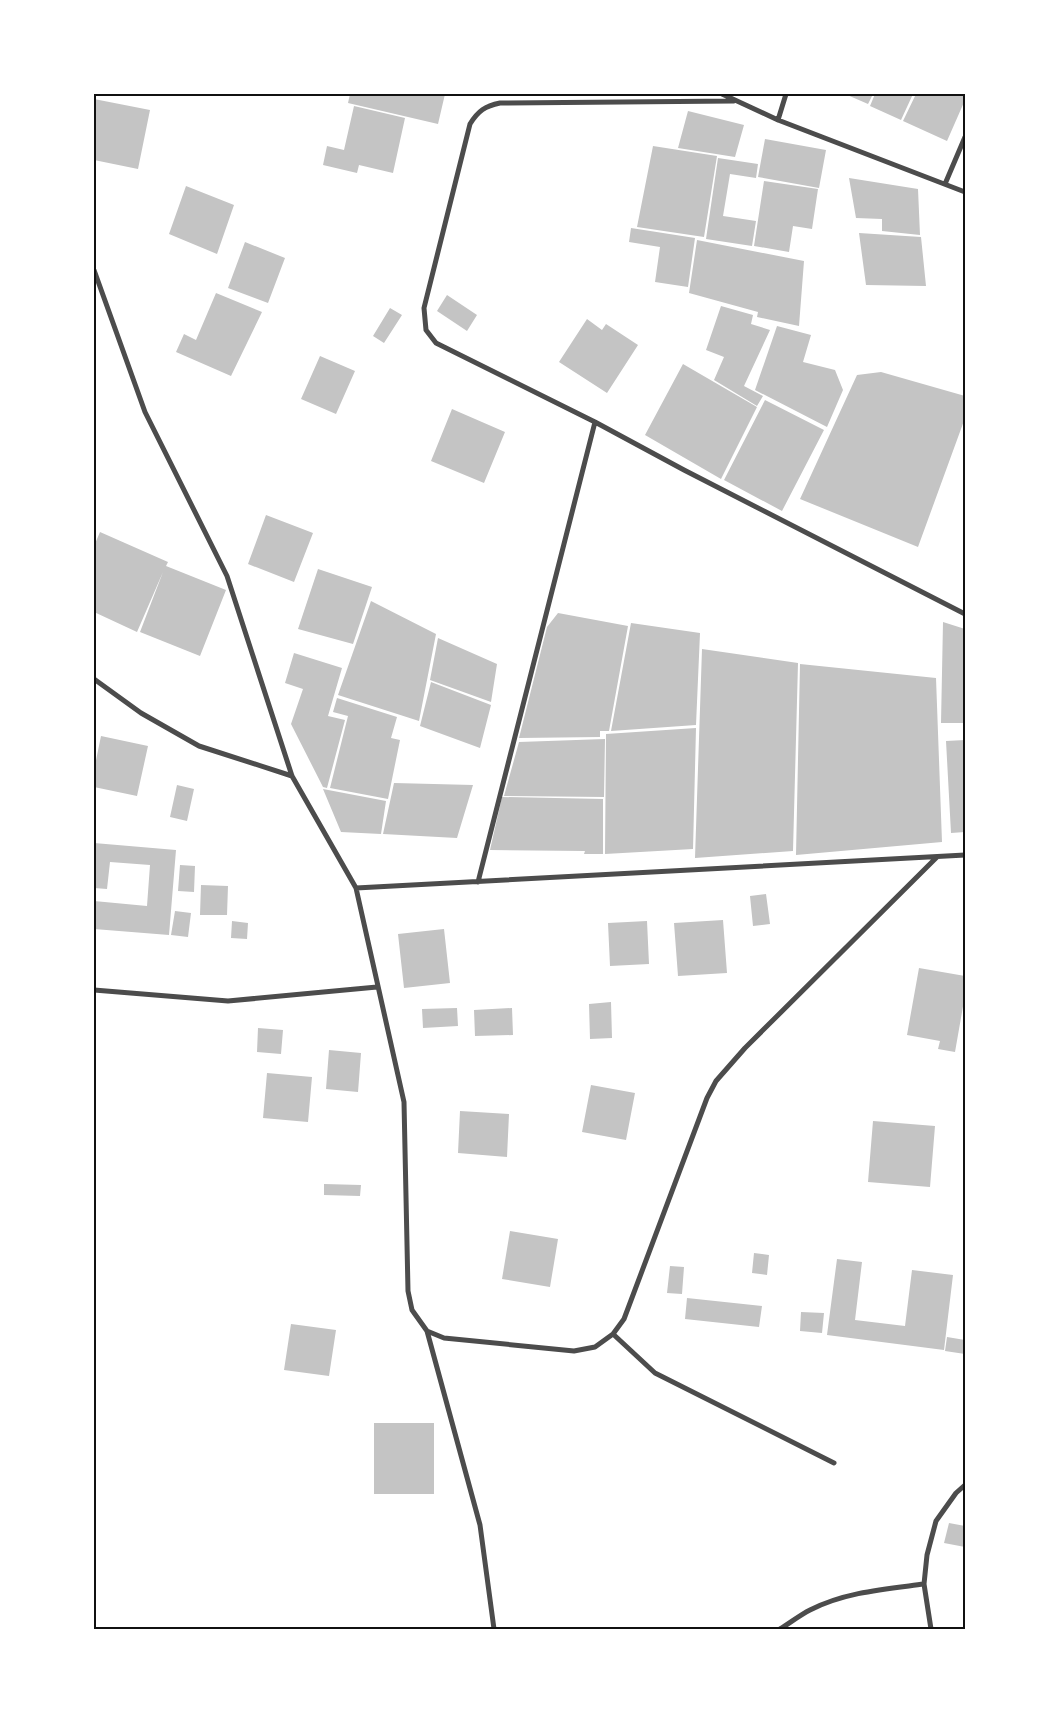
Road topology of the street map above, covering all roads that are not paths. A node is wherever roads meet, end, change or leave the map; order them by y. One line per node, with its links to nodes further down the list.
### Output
1 (722, 94): 3 (street)
2 (786, 94): 4 (street)
3 (734, 101): 4 (street); 9 (street)
4 (778, 120): 6 (street)
5 (965, 137): 6 (street)
6 (945, 184): 7 (street)
7 (965, 192)
8 (94, 270): 12 (street)
9 (595, 422): 10 (street); 15 (street)
10 (965, 614)
11 (94, 679): 12 (street)
12 (292, 776): 16 (street)
13 (965, 855): 14 (street)
14 (938, 857): 15 (street); 20 (street)
15 (478, 882): 16 (street)
16 (356, 888): 17 (street)
17 (377, 987): 18 (street); 19 (street)
18 (94, 990)
19 (427, 1331): 20 (street); 24 (street)
20 (613, 1334): 21 (street)
21 (834, 1463)
22 (965, 1485): 23 (street)
23 (924, 1584): 25 (street); 26 (street)
24 (494, 1629)
25 (780, 1629)
26 (931, 1629)

